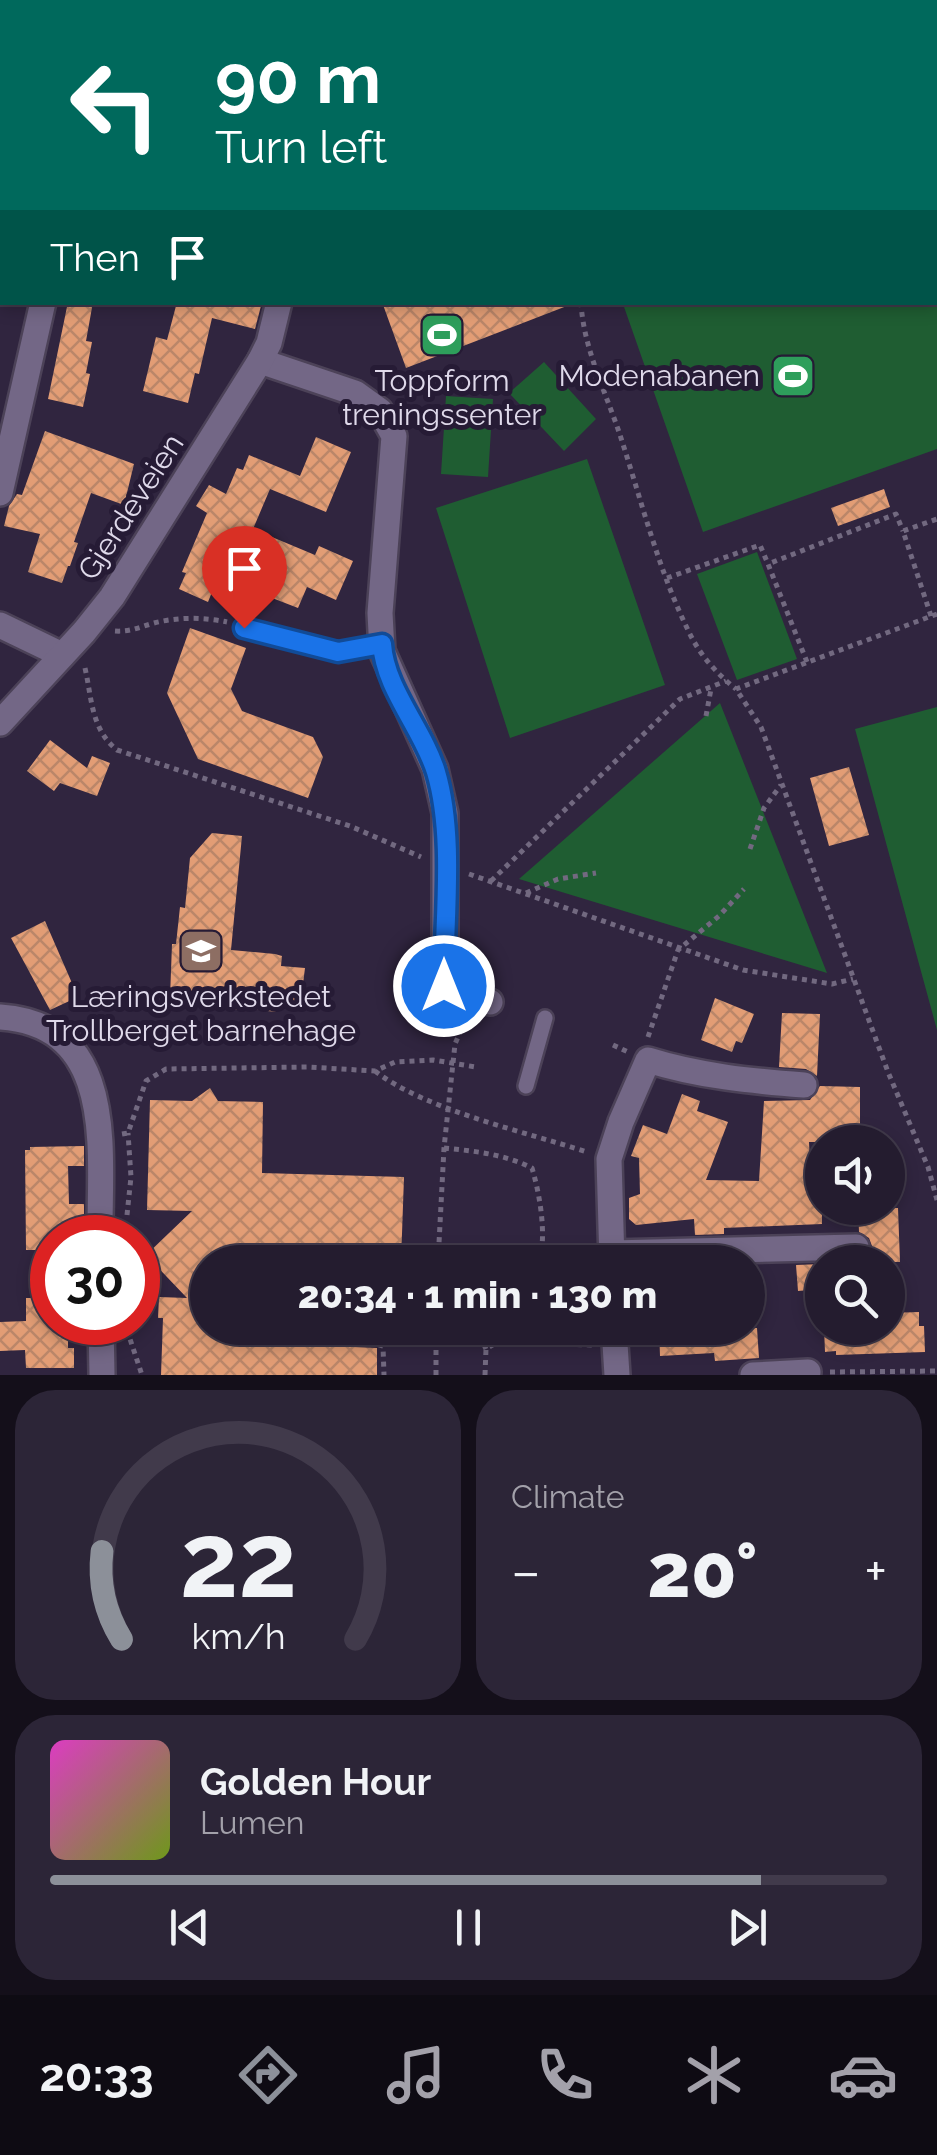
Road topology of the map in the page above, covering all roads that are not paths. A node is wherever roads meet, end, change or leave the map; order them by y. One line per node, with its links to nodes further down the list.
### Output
1 (42, 305): 4 (street)
2 (278, 305): 3 (street, Gjerdeveien)
3 (260, 361): 7 (street); 8 (street, Gjerdeveien)
4 (0, 493)
5 (0, 625): 8 (street)
6 (244, 628): 7 (lane)
7 (382, 644): 10 (street)
8 (73, 657): 9 (street, Gjerdeveien)
9 (0, 723)
10 (490, 1002)
11 (0, 1017): 15 (street)
12 (545, 1018): 14 (lane)
13 (804, 1084): 16 (street)
14 (526, 1086)
15 (100, 1215)
16 (612, 1245)
17 (805, 1249): 18 (street)
18 (765, 1250)
19 (101, 1345): 22 (street)
20 (615, 1345): 23 (street)
21 (808, 1372): 24 (street)
22 (102, 1375)
23 (617, 1375)
24 (753, 1375)

